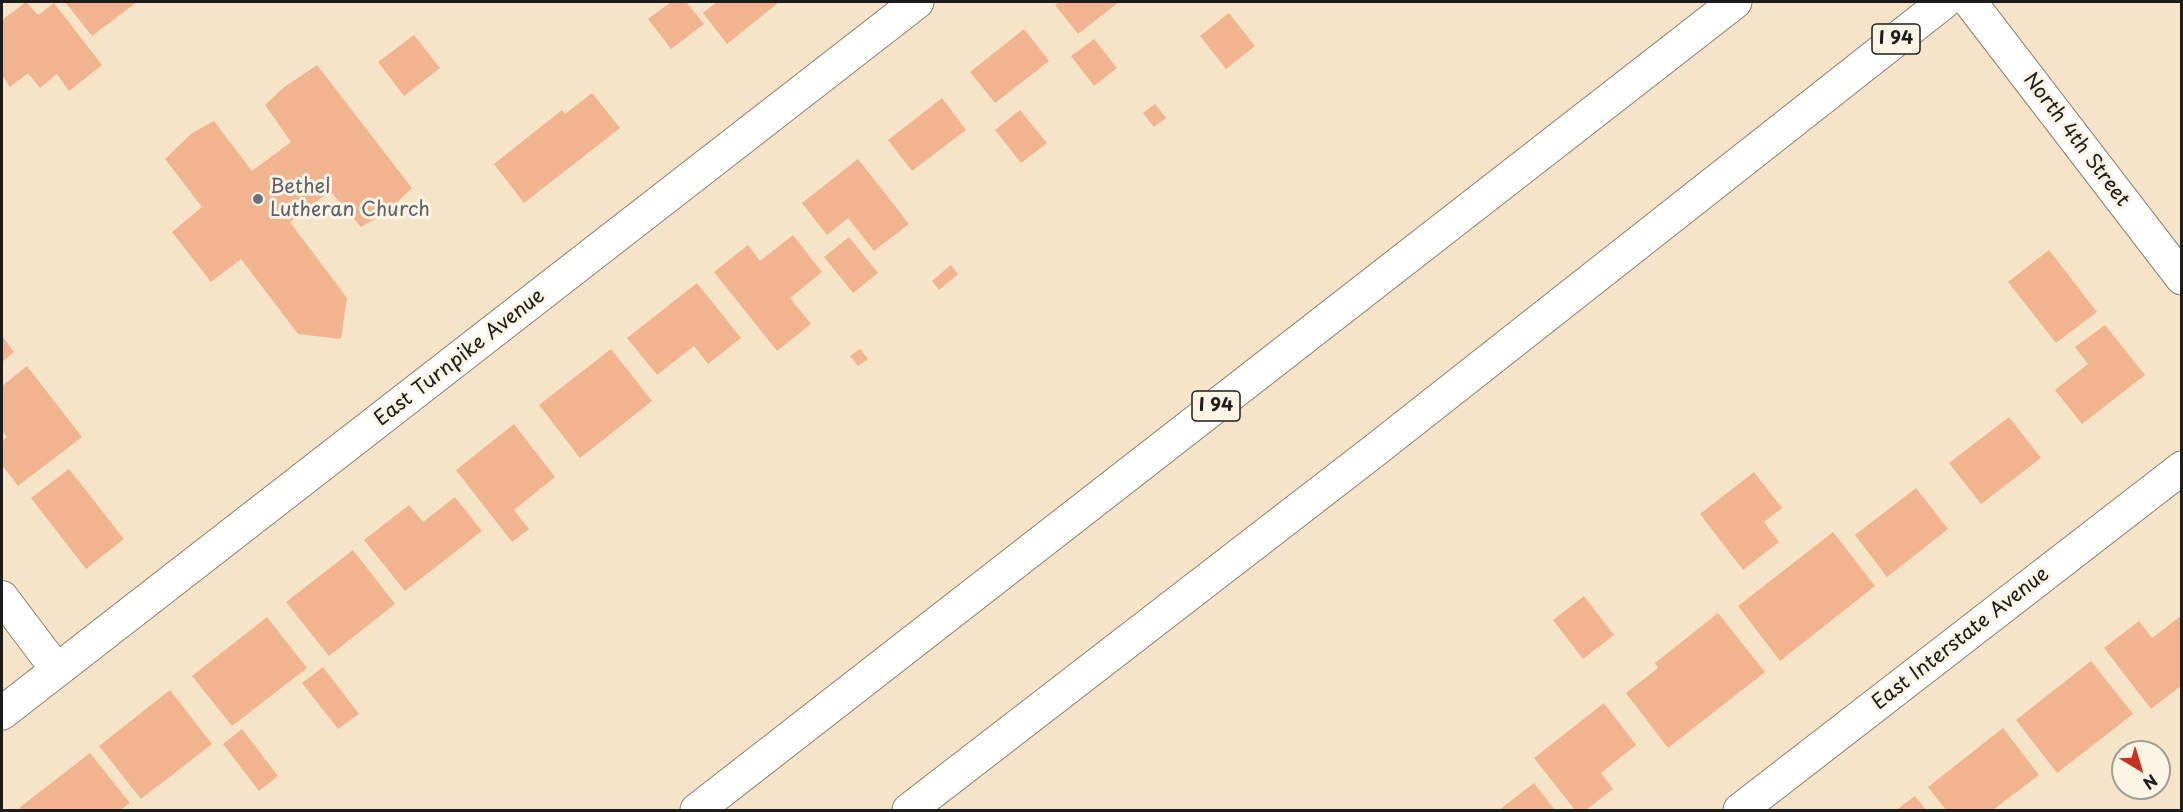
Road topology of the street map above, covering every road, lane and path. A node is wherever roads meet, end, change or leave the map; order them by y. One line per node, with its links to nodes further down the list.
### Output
1 (1735, 2): 10 (main road, I 94)
2 (1944, 2): 11 (main road, I 94)
3 (1970, 2): 5 (main road, North 4th Street)
4 (903, 6): 8 (main road, East Turnpike Avenue)
5 (2181, 278)
6 (2181, 468): 12 (main road, East Interstate Avenue)
7 (2, 597): 8 (street)
8 (57, 670): 9 (main road, East Turnpike Avenue)
9 (2, 713)
10 (697, 810)
11 (909, 810)
12 (1740, 810)

